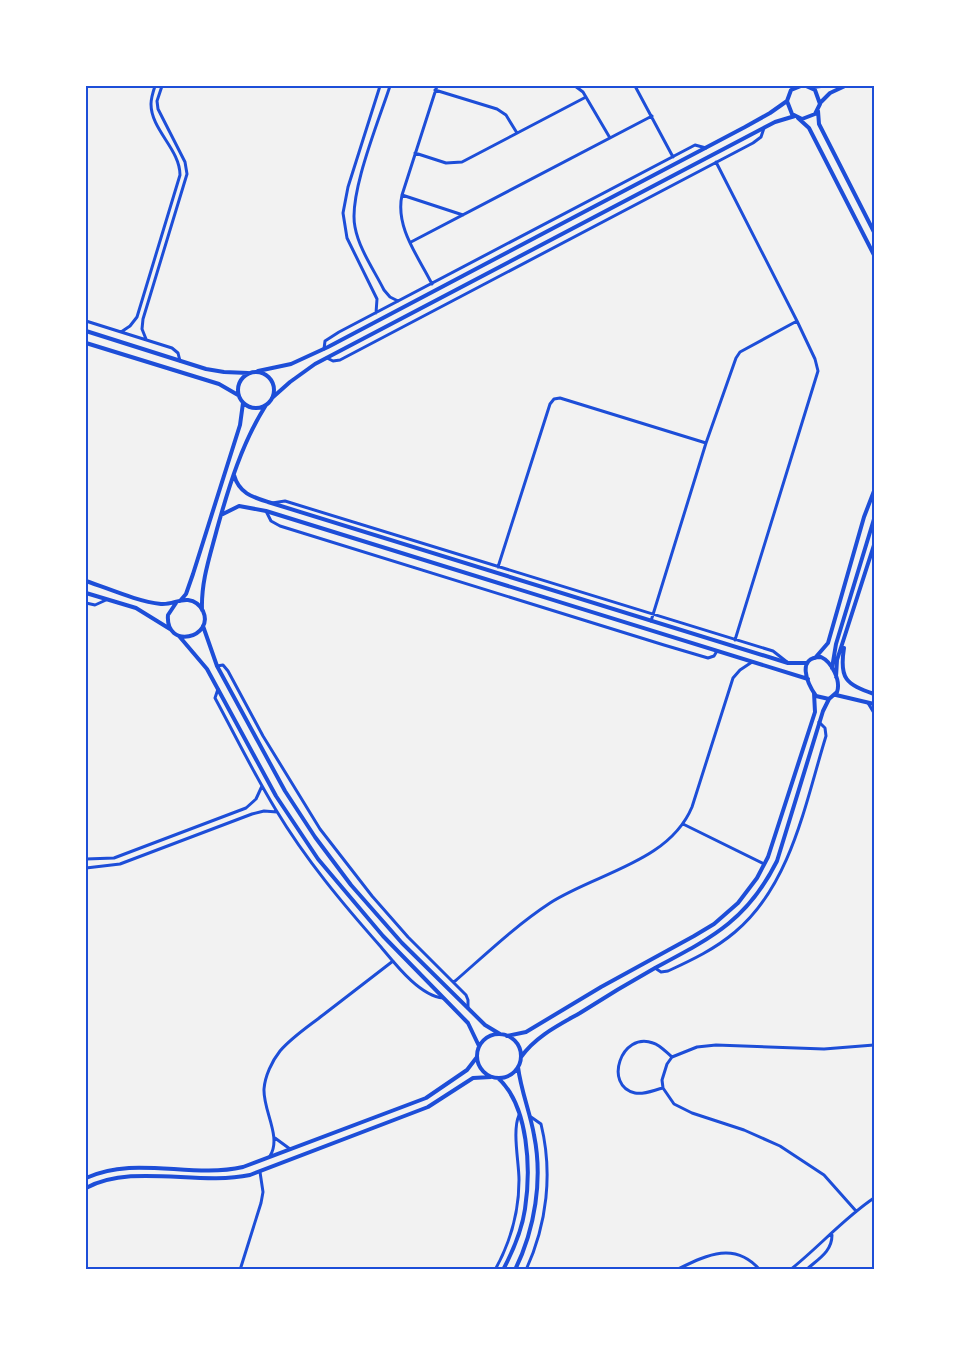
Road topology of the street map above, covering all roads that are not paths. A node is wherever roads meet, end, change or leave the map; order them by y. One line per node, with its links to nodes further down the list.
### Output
1 (155, 86): 23 (street)
2 (162, 86): 22 (street)
3 (390, 86): 14 (street)
4 (575, 86): 16 (street)
5 (635, 86): 20 (street)
6 (787, 86): 15 (street)
7 (801, 86): 15 (street)
8 (809, 86): 9 (street); 18 (street)
9 (821, 86)
10 (847, 86): 11 (street); 18 (street)
11 (860, 86)
12 (380, 87): 14 (street); 42 (street)
13 (436, 88): 25 (street); 28 (street)
14 (388, 91): 41 (street)
15 (789, 93): 17 (street)
16 (586, 97): 25 (street); 26 (street)
17 (787, 101): 21 (street); 27 (street)
18 (820, 104): 19 (street)
19 (818, 111): 21 (street); 35 (street)
20 (652, 116): 26 (street); 29 (street)
21 (797, 117): 24 (street); 37 (street)
22 (166, 125): 23 (street); 39 (street)
23 (160, 128): 38 (street)
24 (764, 128): 30 (street); 33 (street)
25 (517, 134): 28 (street)
26 (610, 138): 34 (street)
27 (706, 148): 29 (street); 32 (street)
28 (415, 153): 31 (street)
29 (674, 157): 40 (street)
30 (716, 162): 44 (street); 50 (street)
31 (402, 195): 34 (street); 36 (street)
32 (614, 197): 33 (street); 49 (street)
33 (619, 205): 50 (street)
34 (463, 215): 36 (street)
35 (874, 232)
36 (411, 242): 40 (street)
37 (874, 255)
38 (155, 256): 39 (street); 46 (street)
39 (162, 259): 47 (street)
40 (432, 284): 41 (street)
41 (398, 301): 42 (street)
42 (376, 313): 49 (street)
43 (86, 321): 46 (street)
44 (798, 321): 58 (street); 80 (street)
45 (86, 332): 51 (street)
46 (121, 332): 47 (street)
47 (146, 339): 51 (street)
48 (86, 343): 54 (street)
49 (324, 349): 52 (street)
50 (327, 358): 55 (street)
51 (180, 361): 53 (street)
52 (258, 371): 53 (street); 55 (street)
53 (248, 373): 54 (street)
54 (238, 395): 56 (street)
55 (272, 398): 57 (street)
56 (243, 403): 57 (street); 72 (street)
57 (266, 405): 59 (street)
58 (706, 443): 66 (street); 75 (street)
59 (234, 475): 61 (street); 63 (street)
60 (874, 490): 83 (street)
61 (272, 503): 66 (street); 68 (street)
62 (266, 511): 63 (street); 70 (street); 82 (street)
63 (221, 515): 74 (street)
64 (874, 519): 88 (street)
65 (874, 545): 81 (street)
66 (498, 567): 75 (street)
67 (86, 581): 72 (street)
68 (534, 584): 70 (street); 76 (street)
69 (86, 593): 71 (street)
70 (531, 593): 82 (street)
71 (106, 600): 73 (street); 78 (street)
72 (178, 602): 74 (street); 78 (street)
73 (86, 603)
74 (202, 610): 77 (street)
75 (653, 615): 76 (street); 80 (street)
76 (651, 621): 85 (street)
77 (203, 626): 79 (street); 87 (street)
78 (171, 629): 79 (street)
79 (179, 636): 91 (street)
80 (735, 640): 85 (street)
81 (844, 641): 89 (street); 93 (street)
82 (717, 651): 84 (street)
83 (815, 657): 86 (street); 88 (street)
84 (752, 662): 90 (street); 106 (street)
85 (788, 663): 86 (street)
86 (807, 663): 90 (street)
87 (217, 666): 103 (street); 112 (street)
88 (832, 668): 89 (street)
89 (836, 676): 94 (street)
90 (808, 679): 92 (street)
91 (218, 689): 102 (street); 104 (street)
92 (814, 693): 95 (street); 100 (street)
93 (874, 694)
94 (835, 695): 95 (street); 96 (street)
95 (828, 699): 99 (street)
96 (868, 703): 97 (street); 98 (street)
97 (874, 704)
98 (874, 712)
99 (819, 722): 101 (street); 111 (street)
100 (794, 776): 101 (street); 108 (street)
101 (803, 778): 111 (street)
102 (262, 786): 105 (street); 107 (street)
103 (285, 790): 104 (street); 114 (street)
104 (276, 796): 113 (street)
105 (277, 812): 109 (street); 110 (street)
106 (683, 824): 108 (street); 112 (street)
107 (86, 859)
108 (764, 864): 116 (street)
109 (86, 868)
110 (393, 961): 113 (street); 128 (street)
111 (654, 969): 120 (street)
112 (454, 982): 114 (street)
113 (443, 998): 118 (street)
114 (468, 1008): 115 (street)
115 (500, 1034): 116 (street); 118 (street)
116 (507, 1036): 120 (street)
117 (874, 1045): 121 (street)
118 (479, 1046): 119 (street)
119 (477, 1057): 123 (street); 129 (street)
120 (521, 1057): 122 (street)
121 (672, 1057): 125 (street); 125 (street)
122 (518, 1067): 124 (street); 127 (street)
123 (490, 1077): 124 (street); 131 (street)
124 (498, 1078): 126 (street)
125 (663, 1088): 135 (street)
126 (520, 1114): 138 (street); 139 (street)
127 (531, 1117): 140 (street); 141 (street)
128 (275, 1138): 129 (street); 130 (street)
129 (292, 1150): 130 (street)
130 (269, 1158): 132 (street)
131 (260, 1172): 133 (street); 137 (street)
132 (86, 1178)
133 (86, 1188)
134 (874, 1198): 135 (street)
135 (856, 1211): 136 (street)
136 (832, 1234): 144 (street); 145 (street)
137 (240, 1269)
138 (495, 1269)
139 (503, 1269)
140 (514, 1269)
141 (525, 1269)
142 (676, 1269): 143 (street)
143 (760, 1269)
144 (790, 1269)
145 (806, 1269)

